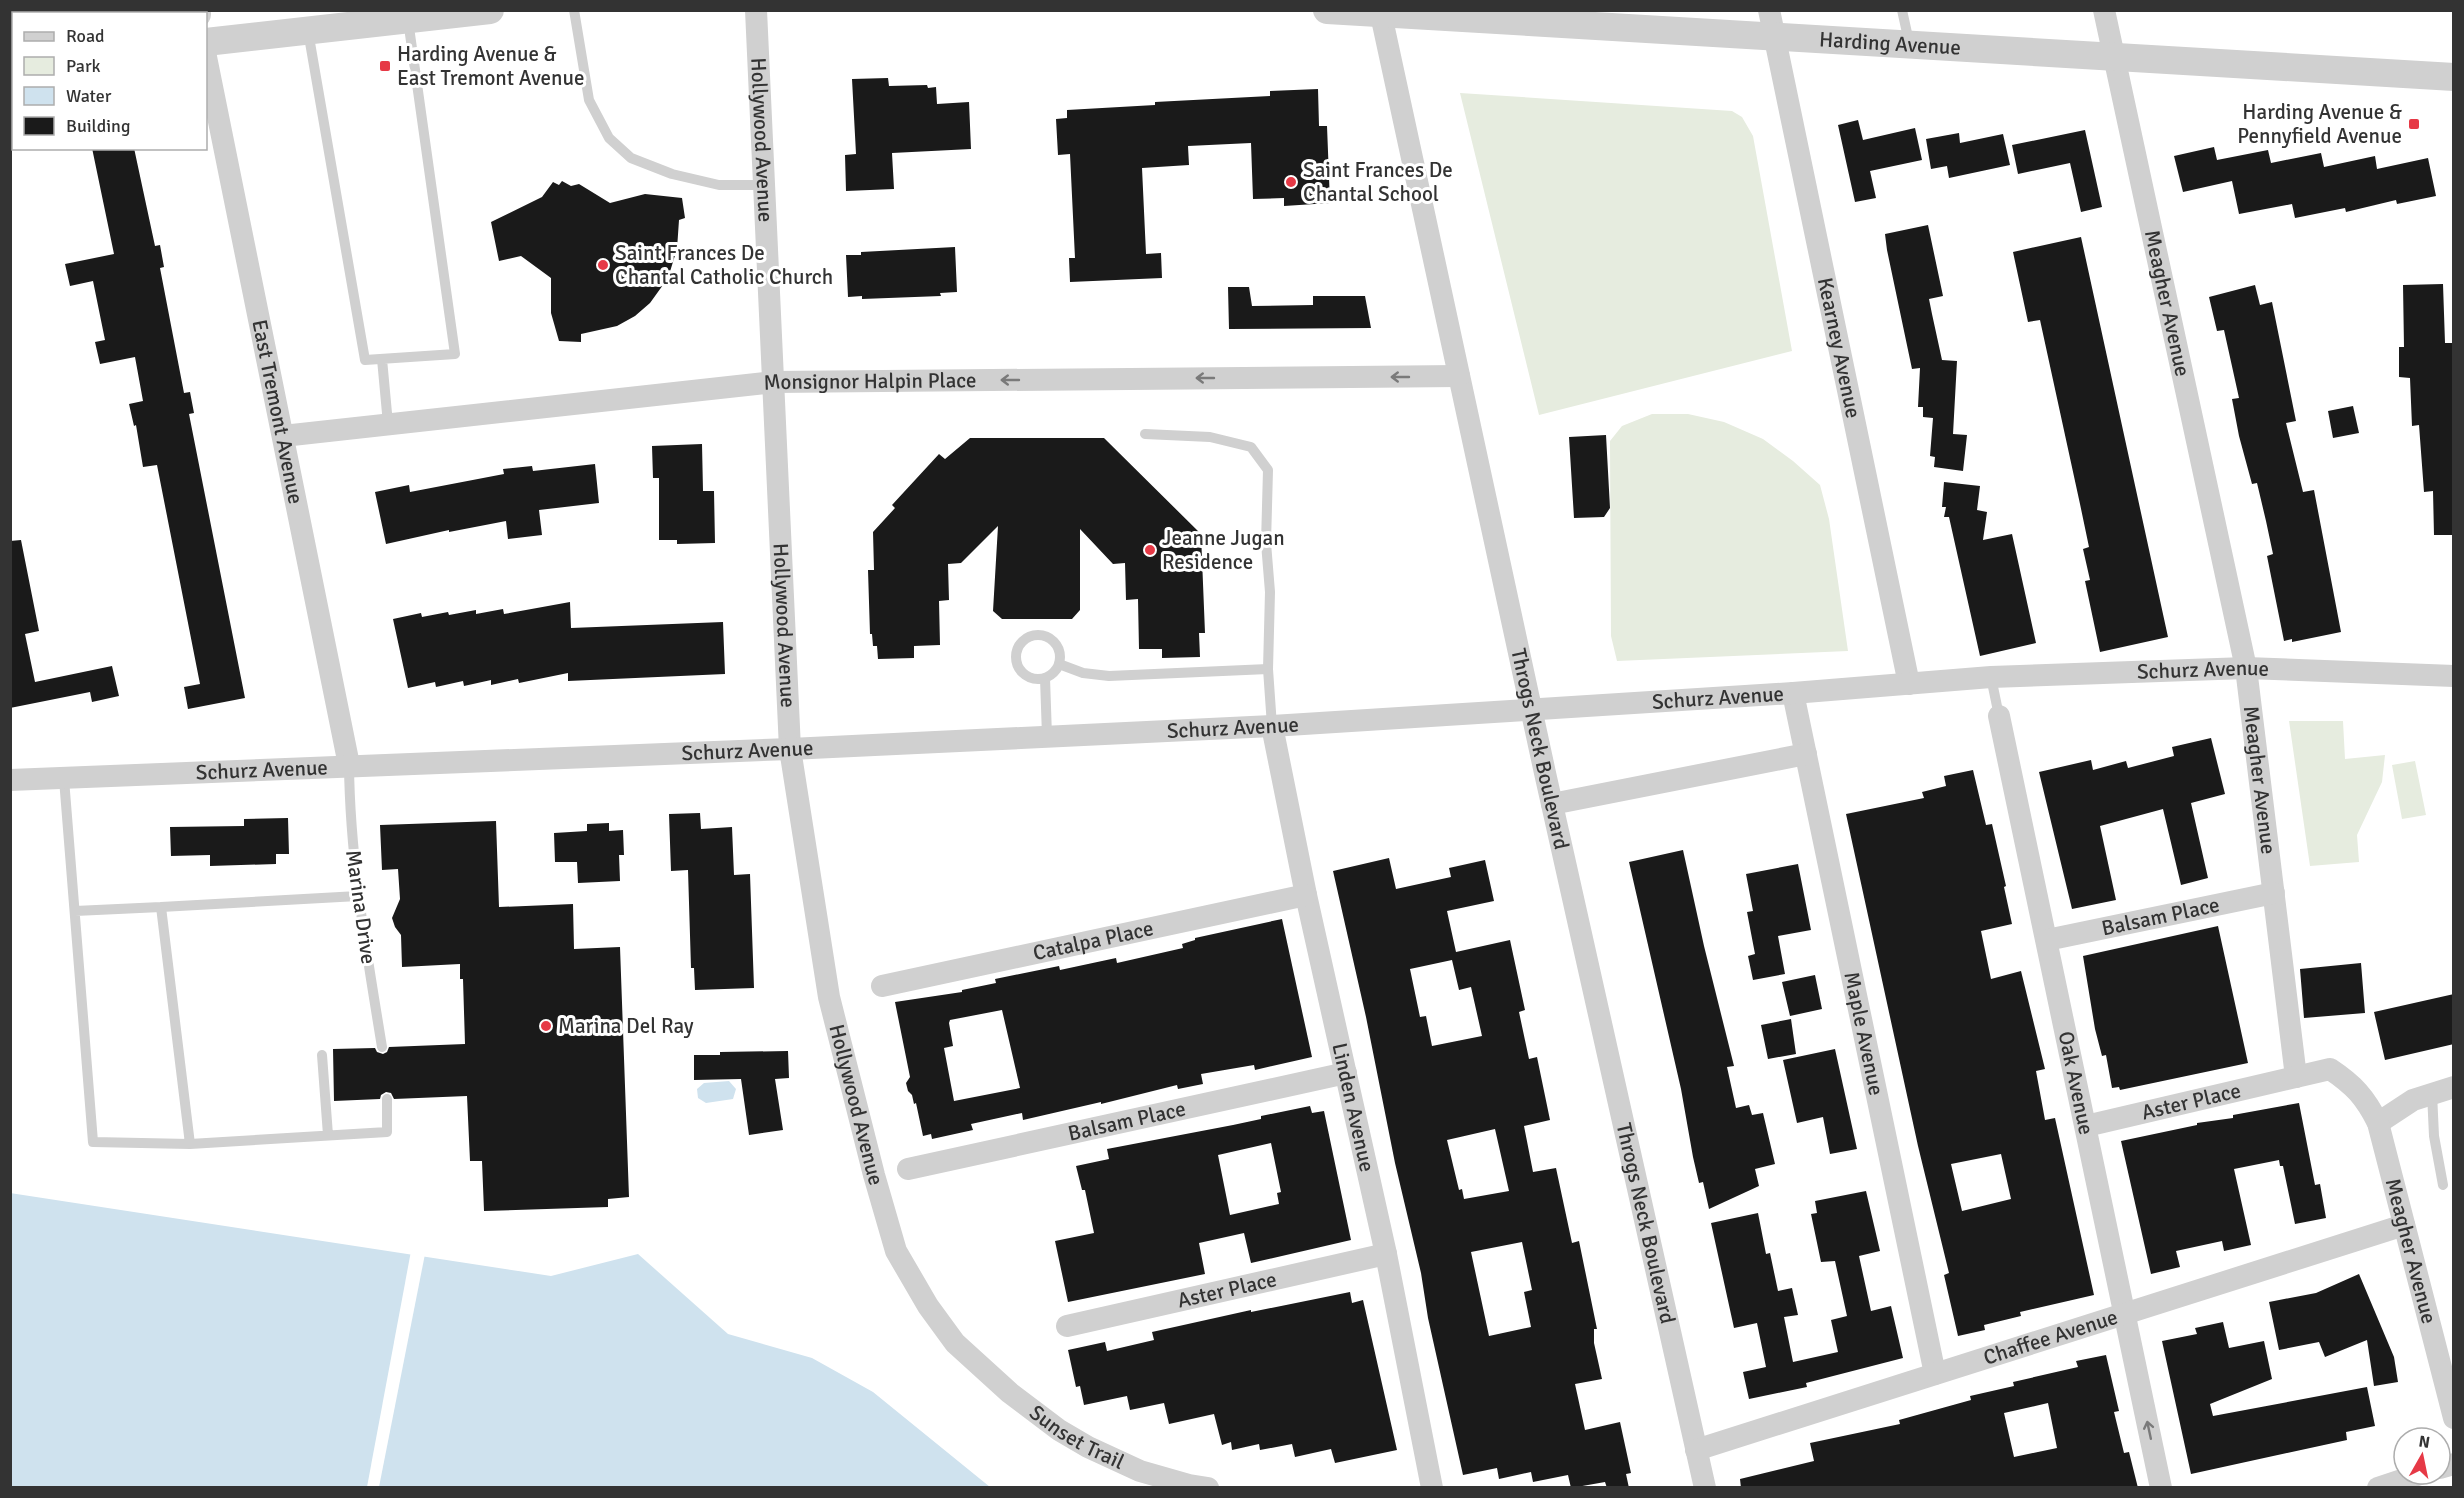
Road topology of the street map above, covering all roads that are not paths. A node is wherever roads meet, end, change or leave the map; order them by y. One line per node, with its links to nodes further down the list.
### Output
1 (490, 10): 8 (street)
2 (574, 10): 16 (lane)
3 (756, 10): 16 (street, Hollywood Avenue)
4 (1327, 10): 7 (street, Harding Avenue)
5 (1902, 10): 12 (lane)
6 (2104, 10): 13 (street, Meagher Avenue)
7 (1380, 12): 9 (street, Harding Avenue); 18 (street, Throgs Neck Boulevard)
8 (408, 20): 10 (street); 17 (lane)
9 (1772, 24): 12 (street, Harding Avenue); 29 (street, Kearney Avenue)
10 (308, 31): 11 (street); 17 (lane)
11 (207, 42)
12 (1910, 45): 13 (street, Harding Avenue)
13 (2114, 57): 15 (street, Harding Avenue); 24 (street, Meagher Avenue)
14 (207, 62): 22 (street, East Tremont Avenue)
15 (2454, 77)
16 (764, 186): 19 (street, Hollywood Avenue)
17 (382, 359): 20 (lane)
18 (1459, 376): 19 (street, Monsignor Halpin Place, one-way to 19); 31 (street, Throgs Neck Boulevard)
19 (774, 382): 20 (street, Monsignor Halpin Place); 35 (street, Hollywood Avenue)
20 (388, 424): 22 (street, Monsignor Halpin Place)
21 (1145, 434): 25 (lane)
22 (283, 436): 37 (street, East Tremont Avenue)
23 (1059, 664): 25 (lane); 28 (lane); 28 (lane)
24 (2246, 668): 26 (street, Schurz Avenue); 27 (street, Schurz Avenue); 41 (street, Meagher Avenue)
25 (1268, 669): 33 (lane)
26 (2454, 676)
27 (1991, 677): 29 (street, Schurz Avenue); 32 (lane, Oak Avenue)
28 (1045, 678): 34 (lane)
29 (1909, 684): 30 (street, Schurz Avenue)
30 (1793, 693): 31 (street, Schurz Avenue); 36 (street, Maple Avenue)
31 (1533, 710): 33 (street, Schurz Avenue); 40 (street, Throgs Neck Boulevard)
32 (2000, 716): 46 (street, Oak Avenue)
33 (1272, 726): 34 (street, Schurz Avenue); 42 (street, Linden Avenue)
34 (1047, 736): 35 (street, Schurz Avenue)
35 (790, 749): 37 (street, Schurz Avenue); 65 (street, Hollywood Avenue)
36 (1806, 754): 40 (street); 64 (street, Maple Avenue)
37 (349, 765): 38 (street, Schurz Avenue); 43 (lane, Marina Drive)
38 (64, 778): 39 (street, Schurz Avenue); 45 (lane)
39 (10, 780)
40 (1552, 804): 68 (street, Throgs Neck Boulevard)
41 (2274, 893): 46 (street, Balsam Place); 51 (street, Meagher Avenue)
42 (1306, 895): 47 (street, Catalpa Place); 50 (street, Linden Avenue)
43 (358, 896): 44 (lane); 48 (lane, Marina Drive)
44 (161, 906): 45 (lane); 57 (lane)
45 (75, 911): 57 (lane)
46 (2046, 940): 55 (street, Oak Avenue)
47 (882, 986)
48 (382, 1047)
49 (322, 1055): 56 (lane)
50 (1346, 1074): 58 (street, Balsam Place); 61 (street, Linden Avenue)
51 (2296, 1077): 54 (street, Meagher Avenue); 55 (street, Aster Place)
52 (2443, 1090): 54 (street); 59 (lane)
53 (387, 1099): 56 (lane)
54 (2378, 1123): 60 (street, Meagher Avenue)
55 (2085, 1126): 62 (street, Oak Avenue)
56 (328, 1135): 57 (lane)
57 (190, 1144)
58 (908, 1169)
59 (2443, 1185)
60 (2404, 1225): 62 (street, Chaffee Avenue); 66 (street, Meagher Avenue)
61 (1386, 1254): 63 (street, Aster Place); 70 (street, Linden Avenue)
62 (2125, 1314): 64 (street, Chaffee Avenue); 72 (street, Oak Avenue, one-way to 62)
63 (1067, 1326)
64 (1935, 1374): 68 (street, Chaffee Avenue)
65 (992, 1377): 69 (street, Sunset Trail)
66 (2450, 1391): 67 (street, Meagher Avenue)
67 (2454, 1418)
68 (1696, 1450): 71 (street, Throgs Neck Boulevard)
69 (1208, 1488)
70 (1432, 1488)
71 (1705, 1488)
72 (2161, 1488)

